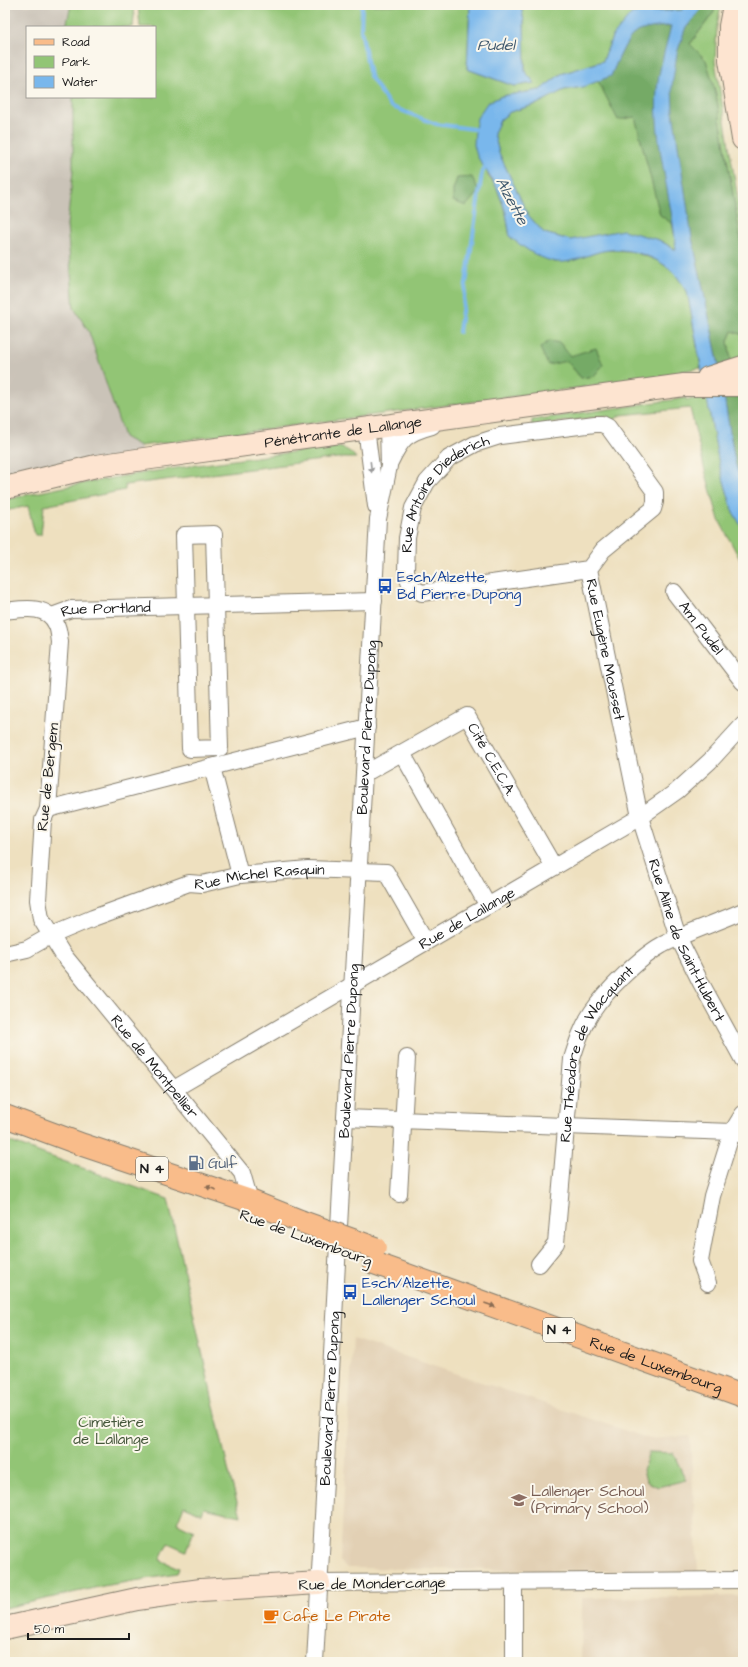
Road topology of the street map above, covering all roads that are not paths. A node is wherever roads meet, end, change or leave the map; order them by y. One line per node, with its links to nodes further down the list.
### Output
1 (734, 5): 2 (main road)
2 (743, 139)
3 (743, 368): 4 (main road, Pénétrante de Lallange)
4 (684, 385): 5 (main road, Pénétrante de Lallange); 6 (main road, Pénétrante de Lallange)
5 (743, 385)
6 (474, 414): 7 (main road, Pénétrante de Lallange); 10 (street, Boulevard Pierre Dupong)
7 (388, 426): 9 (main road, Pénétrante de Lallange); 10 (street, Boulevard Pierre Dupong)
8 (608, 427): 13 (street, Rue Eugène Mousset); 13 (street, Rue Antoine Diederich)
9 (366, 428): 11 (main road, Pénétrante de Lallange); 12 (street, Boulevard Pierre Dupong, one-way to 12)
10 (389, 466): 12 (street, Boulevard Pierre Dupong)
11 (5, 488)
12 (378, 519): 15 (street, Boulevard Pierre Dupong)
13 (589, 569): 27 (street, Rue Eugène Mousset)
14 (674, 592): 20 (street, Am Pudel)
15 (374, 600): 16 (street, Rue Portland); 22 (street, Boulevard Pierre Dupong)
16 (216, 604): 17 (street, Rue Portland); 17 (street); 17 (street)
17 (186, 605): 19 (street, Rue Portland)
18 (5, 611): 19 (street, Rue Portland)
19 (52, 616): 26 (street, Rue de Bergem)
20 (743, 682)
21 (743, 725): 27 (street, Rue de Lallange)
22 (367, 727): 24 (street); 25 (street, Boulevard Pierre Dupong)
23 (402, 753): 25 (street, Cité C.E.C.A.); 28 (street, Cité C.E.C.A.); 31 (street)
24 (212, 767): 26 (street); 30 (street)
25 (364, 774): 29 (street, Boulevard Pierre Dupong)
26 (48, 809): 33 (street, Rue de Bergem)
27 (640, 818): 28 (street, Rue de Lallange); 34 (street, Rue Aline de Saint-Hubert)
28 (554, 867): 31 (street, Rue de Lallange)
29 (359, 871): 30 (street, Rue Michel Rasquin); 35 (street, Rue Michel Rasquin); 37 (street, Boulevard Pierre Dupong)
30 (240, 875): 33 (street, Rue Michel Rasquin)
31 (488, 906): 35 (street, Rue de Lallange)
32 (743, 911): 34 (street, Rue Théodore de Wacquant)
33 (50, 936): 36 (street); 40 (street, Rue de Montpellier)
34 (678, 937): 39 (street, Rue Aline de Saint-Hubert); 45 (street, Rue Théodore de Wacquant)
35 (426, 942): 37 (street, Rue de Lallange)
36 (5, 954)
37 (353, 985): 40 (street, Rue de Lallange); 43 (street, Boulevard Pierre Dupong)
38 (407, 1058): 44 (street)
39 (743, 1060)
40 (174, 1089): 49 (street, Rue de Montpellier)
41 (743, 1114): 47 (street)
42 (5, 1116): 49 (main road, Rue de Luxembourg / N 4, one-way to 42)
43 (345, 1118): 44 (street); 59 (street, Boulevard Pierre Dupong)
44 (403, 1120): 45 (street); 48 (street)
45 (566, 1126): 47 (street); 53 (street, Rue Théodore de Wacquant)
46 (5, 1130): 50 (main road, Rue de Luxembourg / N 4)
47 (737, 1134): 54 (street)
48 (399, 1194)
49 (250, 1201): 50 (main road); 51 (main road, Rue de Luxembourg / N 4)
50 (224, 1208): 51 (main road, Rue de Luxembourg / N 4)
51 (300, 1228): 52 (main road, Rue de Luxembourg / N 4)
52 (375, 1255): 55 (main road, Rue de Luxembourg / N 4); 56 (main road, Rue de Luxembourg / N 4, one-way to 56)
53 (539, 1264)
54 (708, 1284)
55 (743, 1381)
56 (743, 1396)
57 (743, 1580): 58 (street, Rue de Mondercange)
58 (514, 1582): 59 (street, Rue de Mondercange); 62 (street)
59 (319, 1583): 60 (main road, Rue de Mondercange); 61 (street, Boulevard Pierre Dupong)
60 (5, 1628)
61 (315, 1662)
62 (514, 1662)

